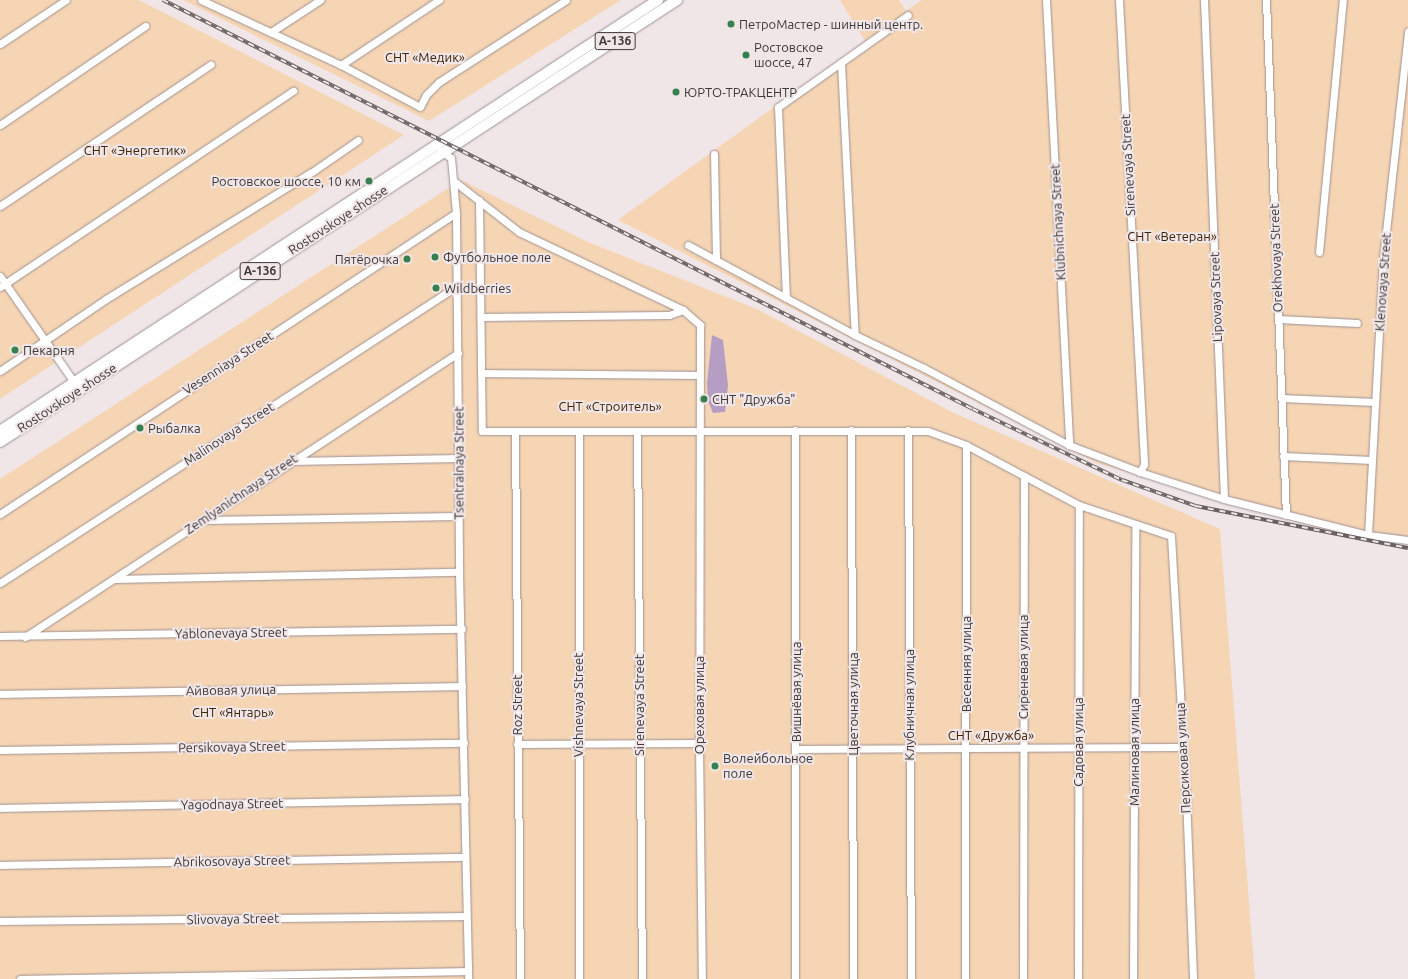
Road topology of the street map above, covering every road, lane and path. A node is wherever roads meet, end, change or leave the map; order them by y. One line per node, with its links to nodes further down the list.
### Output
1 (66, 0): 17 (street)
2 (201, 0): 16 (street)
3 (320, 0): 16 (street)
4 (439, 0): 20 (street)
5 (566, 0): 20 (street)
6 (658, 0): 24 (highway, Rostovskoye shosse / А-136)
7 (677, 0): 24 (highway, Rostovskoye shosse / А-136)
8 (1046, 0): 60 (street, Klubnichnaya Street)
9 (1120, 0): 65 (street, Sirenevaya Street)
10 (1204, 0): 67 (street, Lipovaya Street)
11 (1266, 0): 39 (street, Orekhovaya Street)
12 (1343, 0): 31 (street)
13 (908, 15): 18 (street)
14 (145, 26): 22 (street)
15 (1408, 31): 49 (street, Klenovaya Street)
16 (271, 32): 20 (street)
17 (0, 44)
18 (841, 63): 36 (street); 41 (street)
19 (211, 64): 28 (street)
20 (341, 65)
21 (293, 91): 34 (street)
22 (0, 125)
23 (358, 140): 42 (street)
24 (438, 149): 26 (street, Tsentralnaya Street); 47 (highway, Rostovskoye shosse / А-136)
25 (714, 154): 32 (street)
26 (455, 182): 27 (street, Ореховая улица); 29 (street, Tsentralnaya Street)
27 (479, 200): 37 (street, Ореховая улица); 38 (street)
28 (0, 206)
29 (456, 212): 35 (street, Tsentralnaya Street); 69 (street, Vesenniaya Street)
30 (688, 245): 32 (street)
31 (1319, 252)
32 (716, 260): 36 (street)
33 (0, 276): 34 (street)
34 (3, 285): 42 (street)
35 (457, 286): 43 (street, Tsentralnaya Street); 78 (street, Malinovaya Street)
36 (786, 298): 41 (street)
37 (683, 310): 38 (street); 46 (street, Ореховая улица)
38 (481, 317): 45 (street)
39 (1278, 319): 40 (street); 48 (street, Orekhovaya Street)
40 (1358, 323)
41 (855, 335): 60 (street)
42 (47, 341): 44 (street); 47 (street)
43 (458, 353): 62 (street, Tsentralnaya Street); 64 (street, Zemlyanichnaya Street)
44 (0, 371)
45 (481, 373): 46 (street); 54 (street)
46 (699, 375): 50 (street, Ореховая улица)
47 (77, 387): 57 (highway, Rostovskoye shosse / А-136); 58 (highway, Rostovskoye shosse / А-136)
48 (1281, 398): 49 (street); 61 (street, Orekhovaya Street)
49 (1375, 402): 63 (street, Klenovaya Street)
50 (699, 430): 51 (street); 56 (street); 85 (street, Ореховая улица)
51 (795, 430): 52 (street); 93 (street, Вишнёвая улица)
52 (851, 430): 53 (street); 94 (street, Цветочная улица)
53 (908, 430): 59 (street); 95 (street, Клубничная улица)
54 (515, 431): 55 (street); 86 (street, Roz Street)
55 (579, 431): 56 (street); 87 (street, Vishnevaya Street)
56 (638, 431): 88 (street, Sirenevaya Street)
57 (0, 432)
58 (0, 442)
59 (966, 445): 66 (street); 96 (street, Весенняя улица)
60 (1069, 445): 65 (street)
61 (1283, 456): 63 (street); 71 (street, Orekhovaya Street)
62 (459, 458): 64 (street); 70 (street, Tsentralnaya Street)
63 (1372, 460): 74 (street, Klenovaya Street)
64 (291, 461): 72 (street, Zemlyanichnaya Street)
65 (1140, 472): 67 (street)
66 (1024, 476): 68 (street); 90 (street, Сиреневая улица)
67 (1224, 499): 71 (street)
68 (1079, 505): 73 (street); 91 (street, Садовая улица)
69 (0, 514)
70 (459, 516): 72 (street); 76 (street, Tsentralnaya Street)
71 (1286, 516): 74 (street)
72 (204, 520): 77 (street, Zemlyanichnaya Street)
73 (1135, 524): 89 (street, Персиковая улица); 92 (street, Малиновая улица)
74 (1368, 534): 75 (street)
75 (1408, 540)
76 (459, 572): 77 (street); 79 (street, Tsentralnaya Street)
77 (112, 579): 81 (street, Zemlyanichnaya Street)
78 (0, 583)
79 (462, 629): 81 (street, Yablonevaya Street); 82 (street, Tsentralnaya Street)
80 (0, 636): 81 (street, Yablonevaya Street)
81 (25, 637)
82 (462, 686): 83 (street, Айвовая улица); 84 (street, Tsentralnaya Street)
83 (0, 694)
84 (464, 743): 97 (street, Persikovaya Street); 98 (street, Tsentralnaya Street)
85 (699, 743): 88 (street); 110 (street, Ореховая улица)
86 (517, 744): 87 (street); 107 (street, Roz Street)
87 (577, 744): 88 (street); 108 (street, Vishnevaya Street)
88 (639, 744): 109 (street, Sirenevaya Street)
89 (1182, 747): 92 (street); 118 (street, Персиковая улица)
90 (1023, 748): 91 (street); 96 (street); 115 (street, Сиреневая улица)
91 (1078, 748): 92 (street); 116 (street, Садовая улица)
92 (1134, 748): 117 (street, Малиновая улица)
93 (796, 749): 94 (street); 111 (street, Вишнёвая улица)
94 (854, 749): 95 (street); 112 (street, Цветочная улица)
95 (910, 749): 96 (street); 113 (street, Клубничная улица)
96 (966, 749): 114 (street, Весенняя улица)
97 (0, 750)
98 (465, 799): 99 (street, Yagodnaya Street); 100 (street, Tsentralnaya Street)
99 (0, 808)
100 (464, 857): 101 (street, Abrikosovaya Street); 102 (street, Tsentralnaya Street)
101 (0, 864)
102 (466, 916): 103 (street, Slivovaya Street); 104 (street, Tsentralnaya Street)
103 (0, 921)
104 (468, 971): 105 (street); 106 (street, Tsentralnaya Street)
105 (20, 979)
106 (468, 979)
107 (520, 979)
108 (579, 979)
109 (642, 979)
110 (702, 979)
111 (795, 979)
112 (854, 979)
113 (911, 979)
114 (965, 979)
115 (1023, 979)
116 (1078, 979)
117 (1133, 979)
118 (1193, 979)

